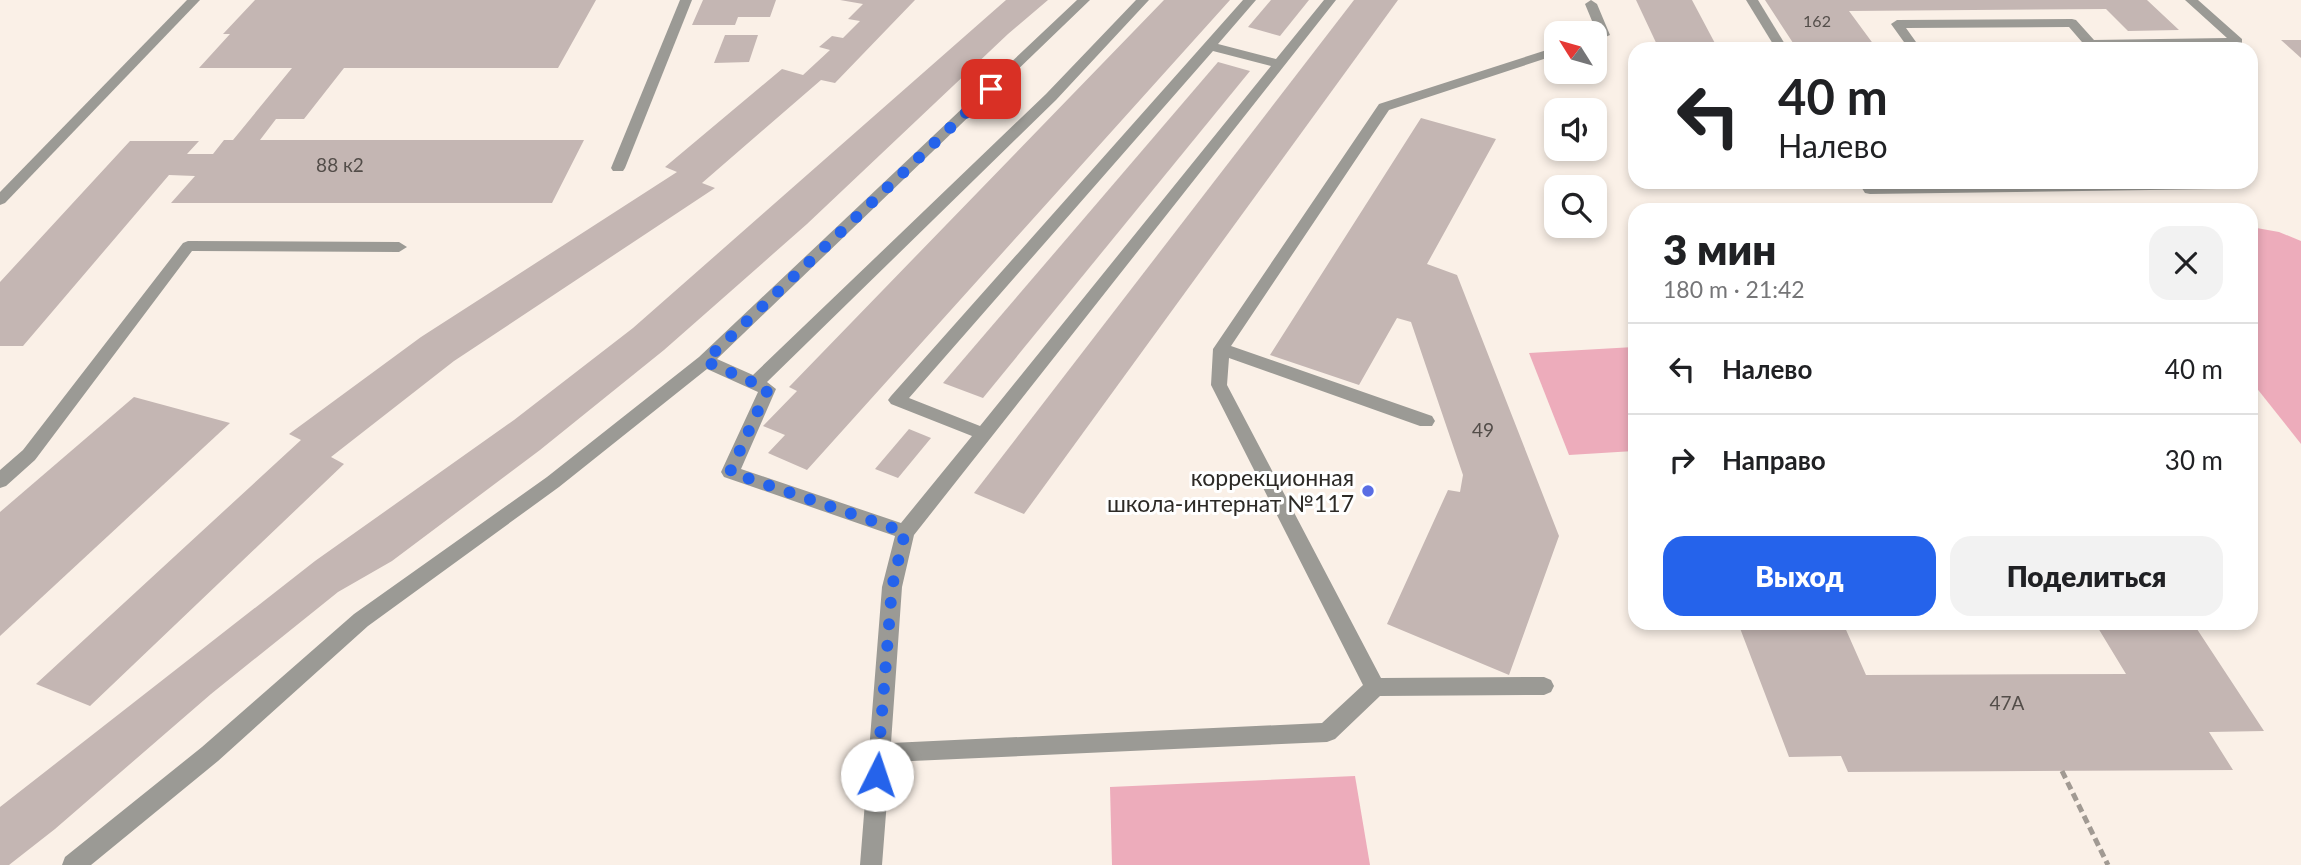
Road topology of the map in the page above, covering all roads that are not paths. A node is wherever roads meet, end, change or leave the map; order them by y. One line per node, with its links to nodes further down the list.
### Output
1 (194, 0): 21 (street)
2 (686, 0): 18 (street)
3 (1084, 0): 24 (street)
4 (1143, 0): 25 (street)
5 (1250, 0): 15 (street)
6 (1330, 0): 17 (street)
7 (1752, 0): 11 (street)
8 (2190, 0): 14 (street)
9 (1591, 4): 10 (street)
10 (1598, 21)
11 (1778, 42)
12 (1910, 42): 13 (street)
13 (2089, 42)
14 (2238, 42)
15 (1210, 46): 17 (street); 27 (street)
16 (1544, 55): 23 (street)
17 (1279, 64): 27 (street)
18 (618, 167)
19 (1869, 189): 20 (street)
20 (1939, 189)
21 (0, 200)
22 (399, 247): 28 (street)
23 (1221, 349): 26 (street); 31 (street)
24 (705, 361): 25 (street); 33 (street)
25 (755, 383): 29 (street)
26 (1426, 421)
27 (984, 434): 29 (street)
28 (0, 481)
29 (905, 532): 32 (street)
30 (1544, 686): 31 (street)
31 (1375, 687): 32 (street)
32 (879, 753): 34 (street)
33 (73, 865)
34 (871, 865)

